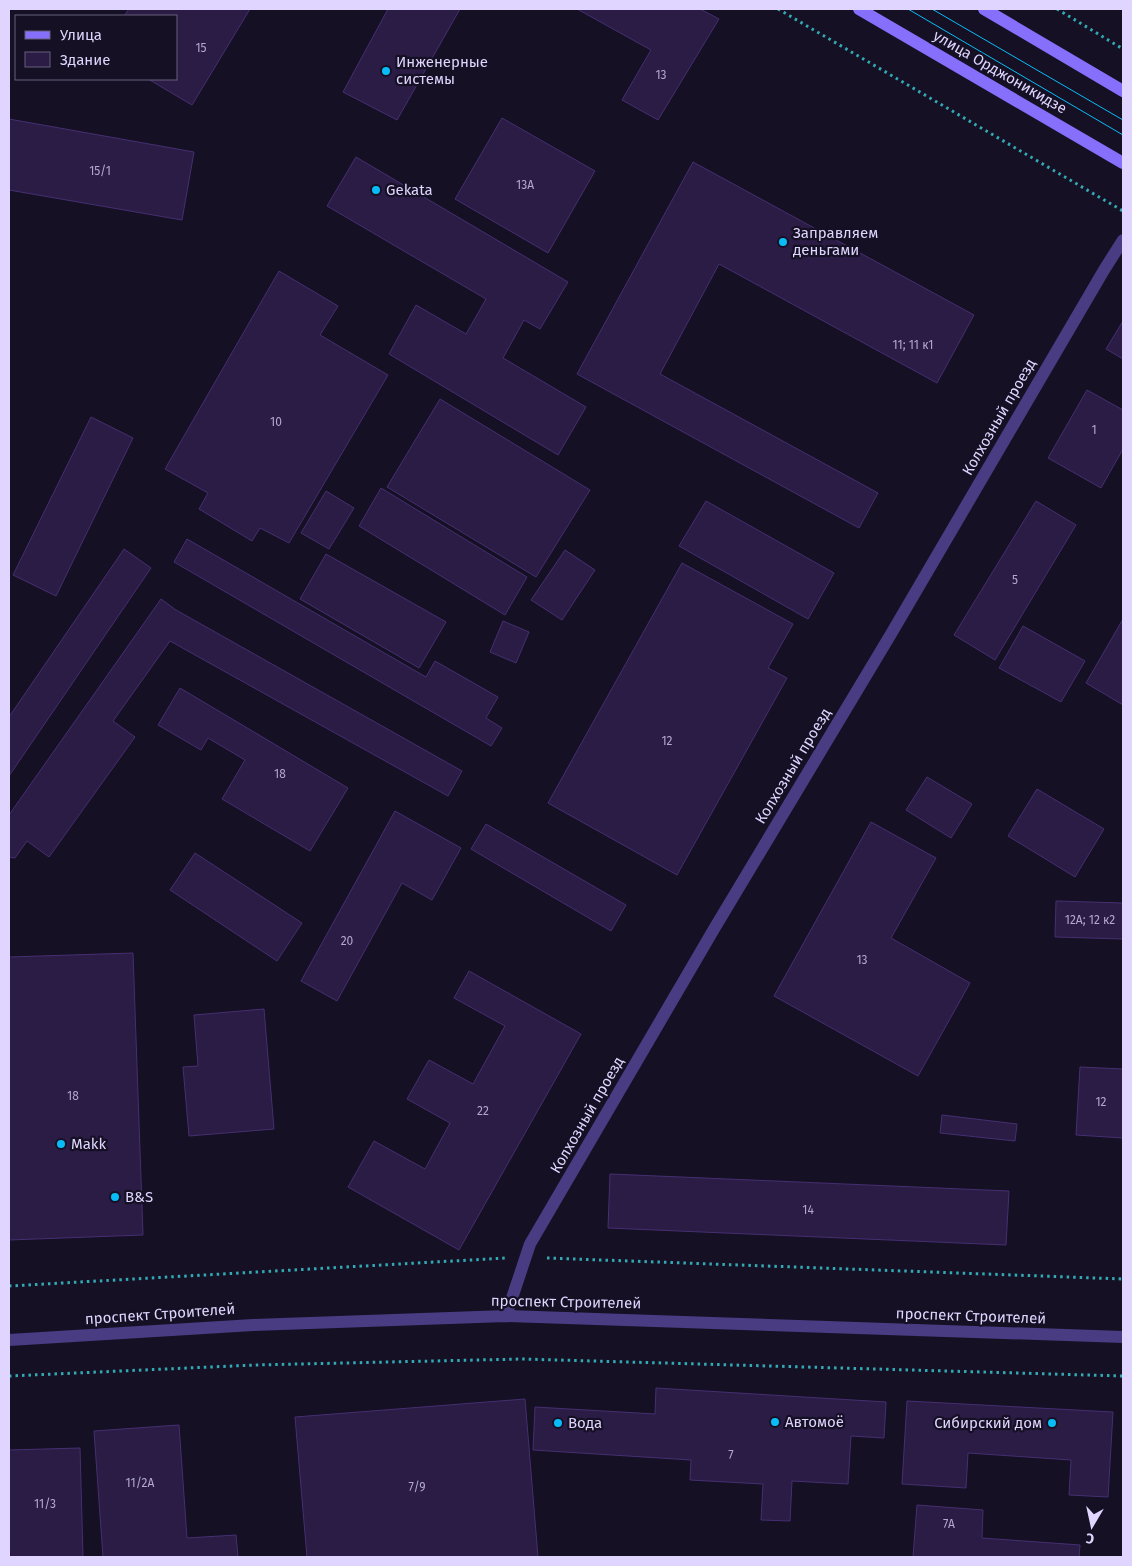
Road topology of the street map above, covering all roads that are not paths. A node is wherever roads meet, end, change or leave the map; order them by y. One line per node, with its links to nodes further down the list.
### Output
1 (860, 9): 4 (main road, улица Орджоникидзе)
2 (984, 9): 3 (main road)
3 (1123, 91)
4 (1123, 163)
5 (1123, 240): 6 (street, Колхозный проезд)
6 (506, 1316): 7 (street, проспект Строителей); 8 (street, проспект Строителей)
7 (1123, 1337)
8 (9, 1340)

